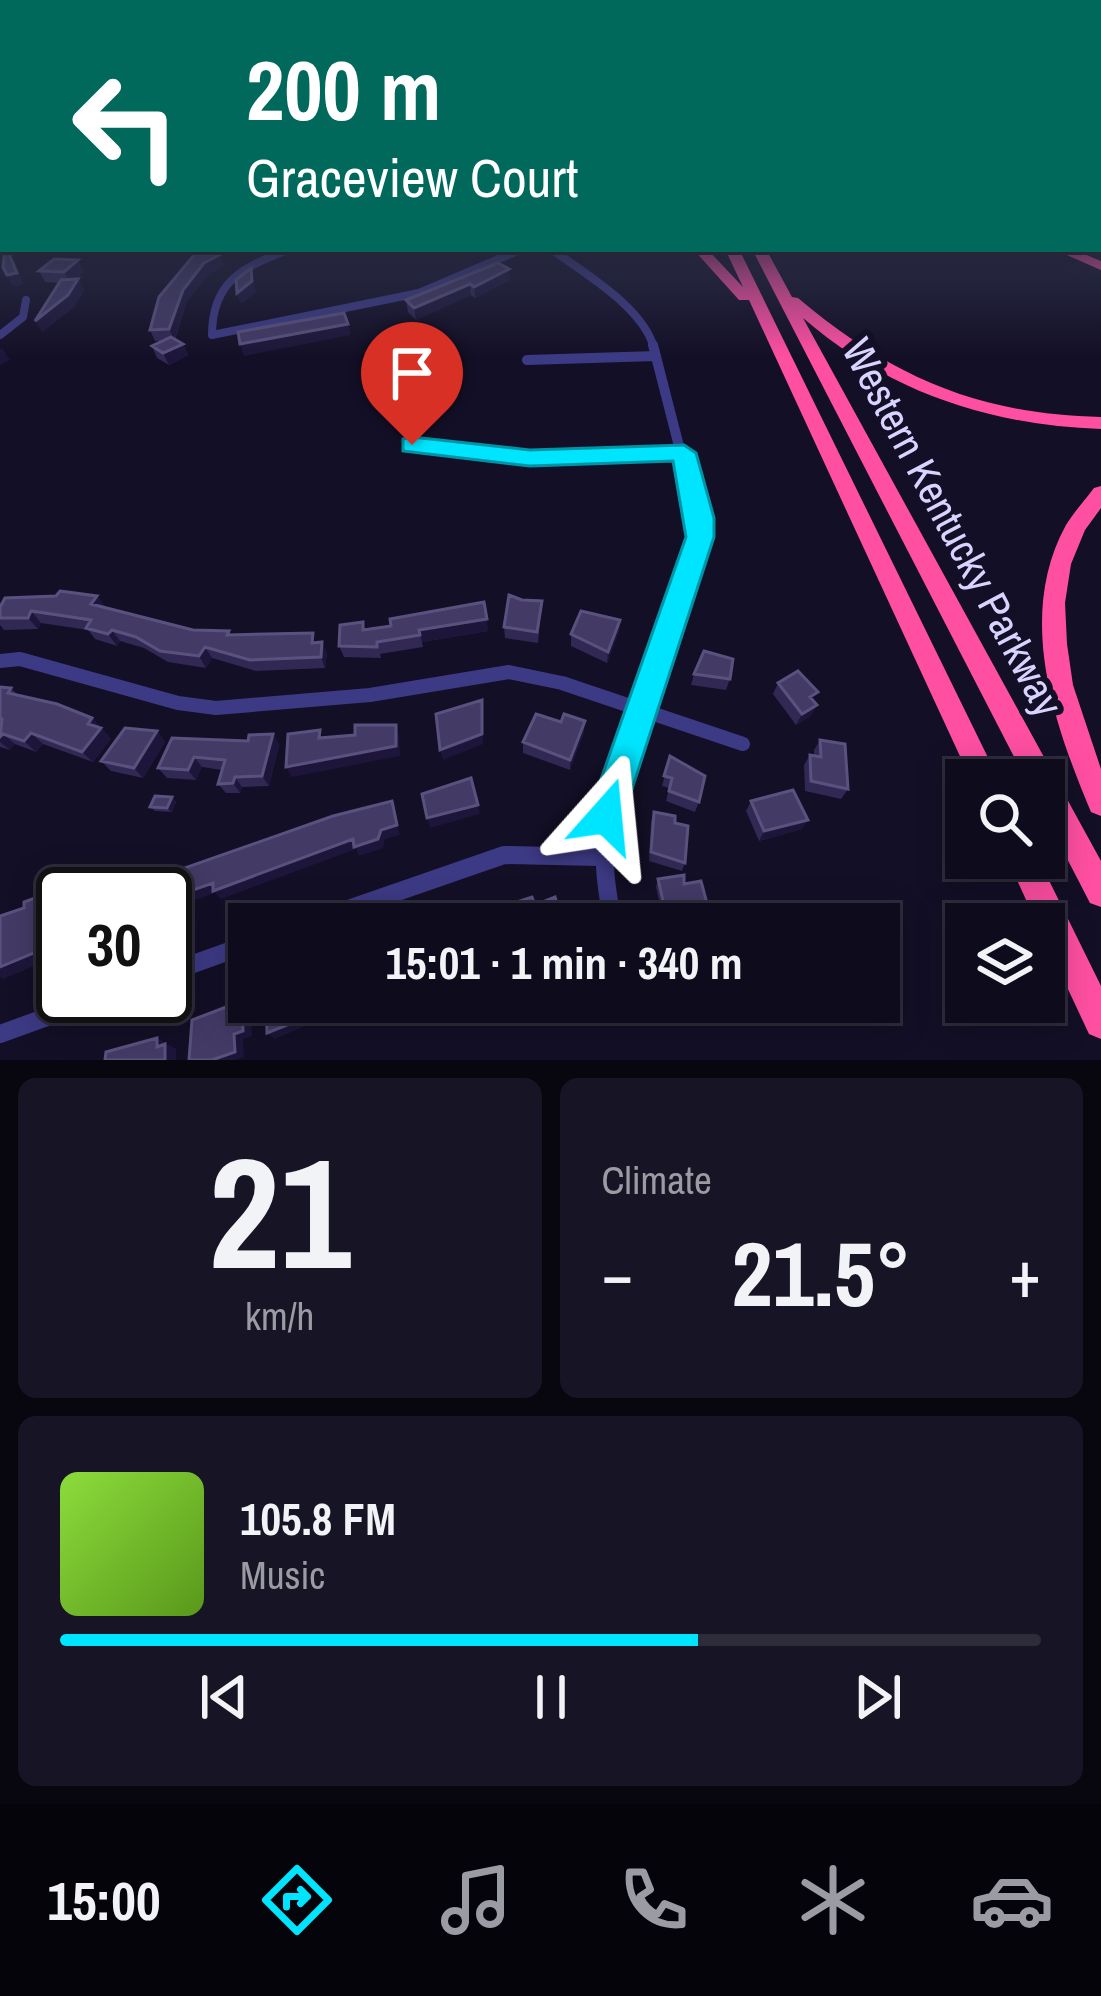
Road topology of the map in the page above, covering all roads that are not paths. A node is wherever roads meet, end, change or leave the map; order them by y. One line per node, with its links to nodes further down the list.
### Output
1 (267, 258): 2 (street)
2 (500, 258)
3 (563, 258): 10 (street)
4 (709, 258): 13 (highway)
5 (736, 258): 13 (highway, Western Kentucky Parkway)
6 (764, 258): 21 (highway, Western Kentucky Parkway)
7 (765, 258): 12 (highway)
8 (26, 300): 9 (street)
9 (0, 335)
10 (656, 356): 11 (street); 15 (street)
11 (527, 360)
12 (1101, 423)
13 (816, 428): 20 (highway, Western Kentucky Parkway)
14 (412, 445): 15 (street)
15 (684, 453): 18 (street)
16 (1101, 494): 22 (highway)
17 (0, 661): 18 (street)
18 (641, 711): 19 (street); 24 (street)
19 (743, 744)
20 (975, 759)
21 (1030, 759)
22 (1101, 802)
23 (1065, 824): 26 (highway, Western Kentucky Parkway)
24 (600, 856): 27 (street); 28 (street)
25 (1032, 879): 32 (highway)
26 (1101, 892)
27 (366, 903)
28 (609, 903)
29 (228, 952): 30 (street)
30 (192, 964)
31 (36, 1021): 33 (street)
32 (1101, 1022)
33 (0, 1034)

